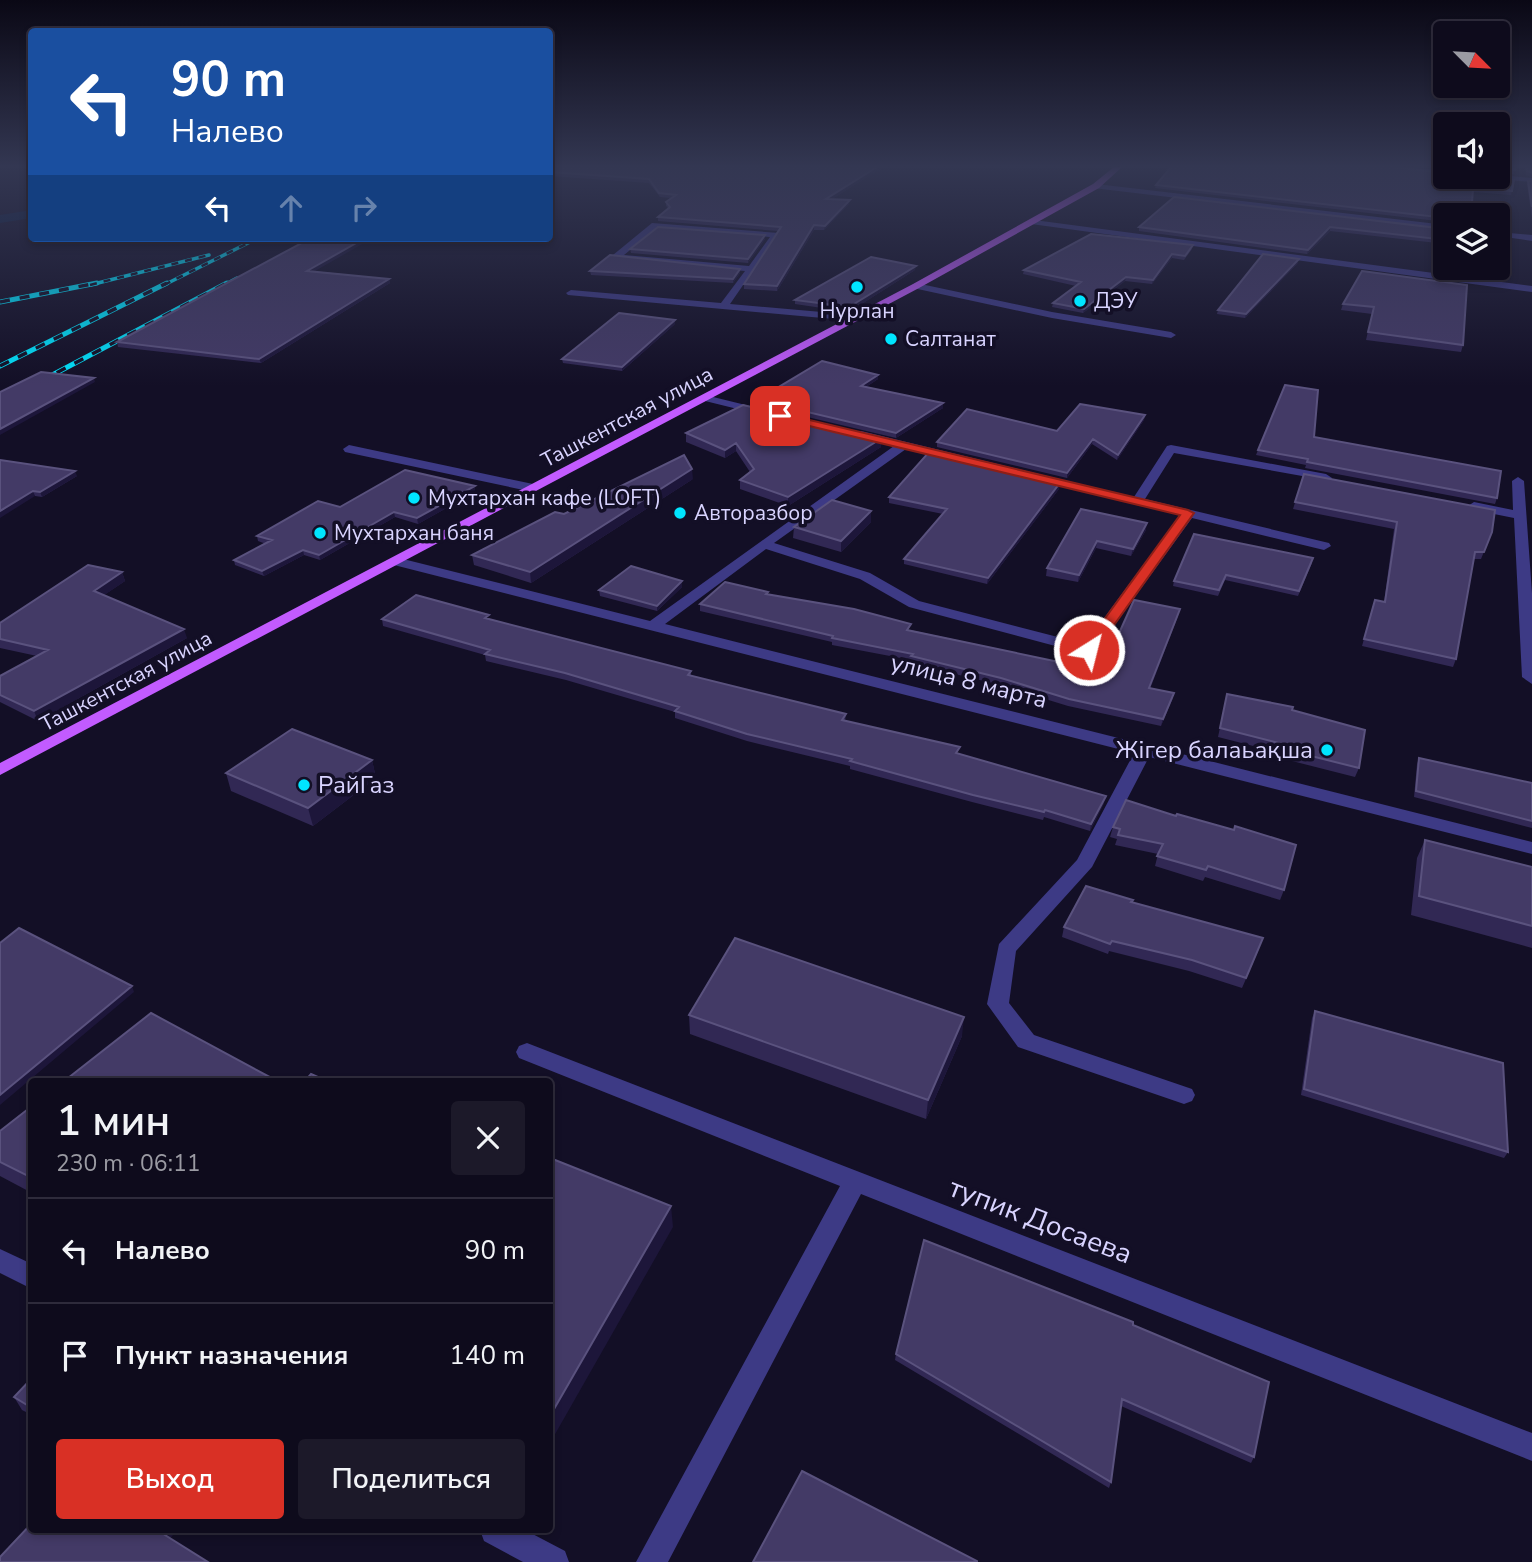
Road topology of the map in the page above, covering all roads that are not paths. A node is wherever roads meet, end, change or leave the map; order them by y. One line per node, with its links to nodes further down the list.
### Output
1 (637, 240): 5 (street)
2 (772, 240): 5 (street)
3 (1001, 240): 6 (main road, Ташкентская улица)
4 (1167, 240): 7 (street)
5 (752, 268): 9 (street)
6 (916, 286): 10 (main road, Ташкентская улица); 11 (street)
7 (1532, 289)
8 (571, 293): 9 (street)
9 (724, 306): 10 (street)
10 (856, 318): 12 (main road, Ташкентская улица)
11 (1171, 335)
12 (705, 398): 13 (street); 19 (main road, Ташкентская улица)
13 (771, 414)
14 (851, 433): 15 (street)
15 (904, 445): 20 (street); 24 (street)
16 (348, 449): 19 (street)
17 (1518, 481): 23 (street)
18 (1345, 482): 20 (street)
19 (533, 488): 26 (main road, Ташкентская улица)
20 (1137, 501): 22 (street)
21 (1466, 505): 23 (street)
22 (1188, 513): 24 (street); 25 (street)
23 (1520, 515): 28 (street)
24 (764, 544): 27 (street)
25 (1324, 546)
26 (395, 561): 27 (street, улица 8 марта); 30 (main road, Ташкентская улица)
27 (653, 626): 29 (street, улица 8 марта)
28 (1532, 679)
29 (1144, 750): 31 (street, улица 8 марта); 33 (street)
30 (0, 770)
31 (1532, 848)
32 (527, 1052): 34 (street, тупик Досаева)
33 (1184, 1095)
34 (855, 1181): 37 (street, тупик Досаева); 40 (street)
35 (0, 1260): 36 (street)
36 (28, 1275)
37 (1532, 1447)
38 (501, 1533): 39 (street)
39 (554, 1562)
40 (651, 1562)

